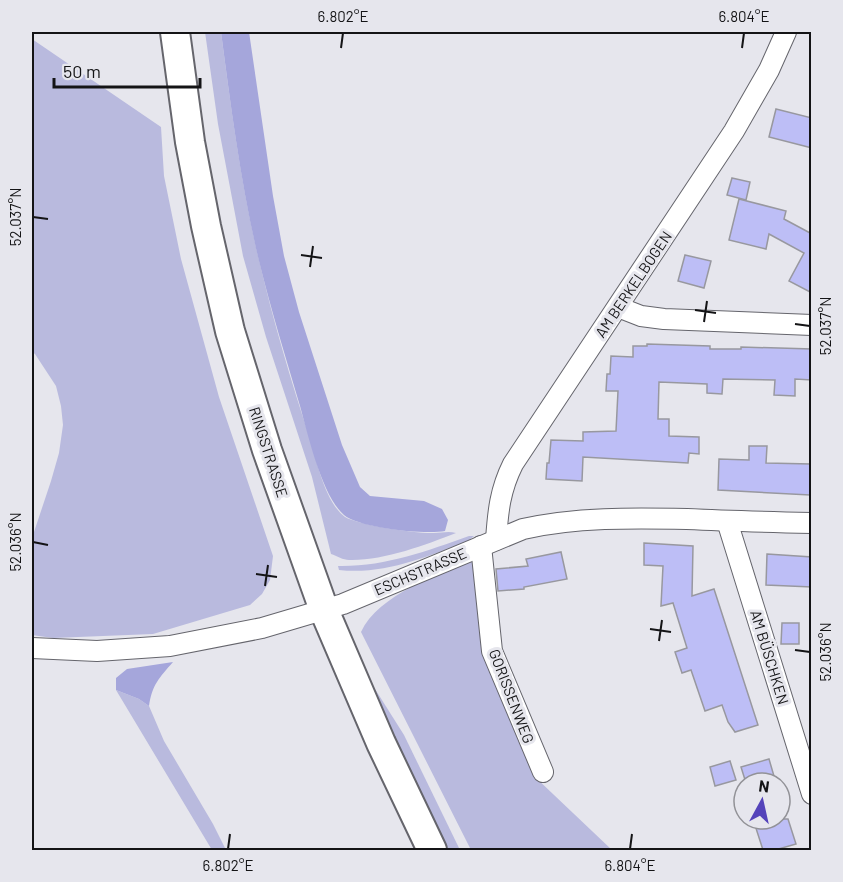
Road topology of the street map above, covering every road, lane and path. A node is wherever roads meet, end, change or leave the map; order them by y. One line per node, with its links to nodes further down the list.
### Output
1 (175, 32): 8 (main road, RINGSTRASSE)
2 (786, 32): 3 (street, AM BERKELBOGEN)
3 (618, 307): 4 (street); 7 (street, AM BERKELBOGEN)
4 (812, 325)
5 (727, 520): 6 (street, ESCHSTRASSE); 7 (street, ESCHSTRASSE); 10 (street, AM BÜSCHKEN)
6 (812, 523)
7 (489, 543): 8 (street, ESCHSTRASSE); 11 (street, GORISSENWEG)
8 (324, 610): 9 (street, ESCHSTRASSE); 13 (main road, RINGSTRASSE)
9 (32, 648)
10 (808, 769): 12 (street, AM BÜSCHKEN)
11 (543, 772)
12 (812, 794)
13 (432, 850)

